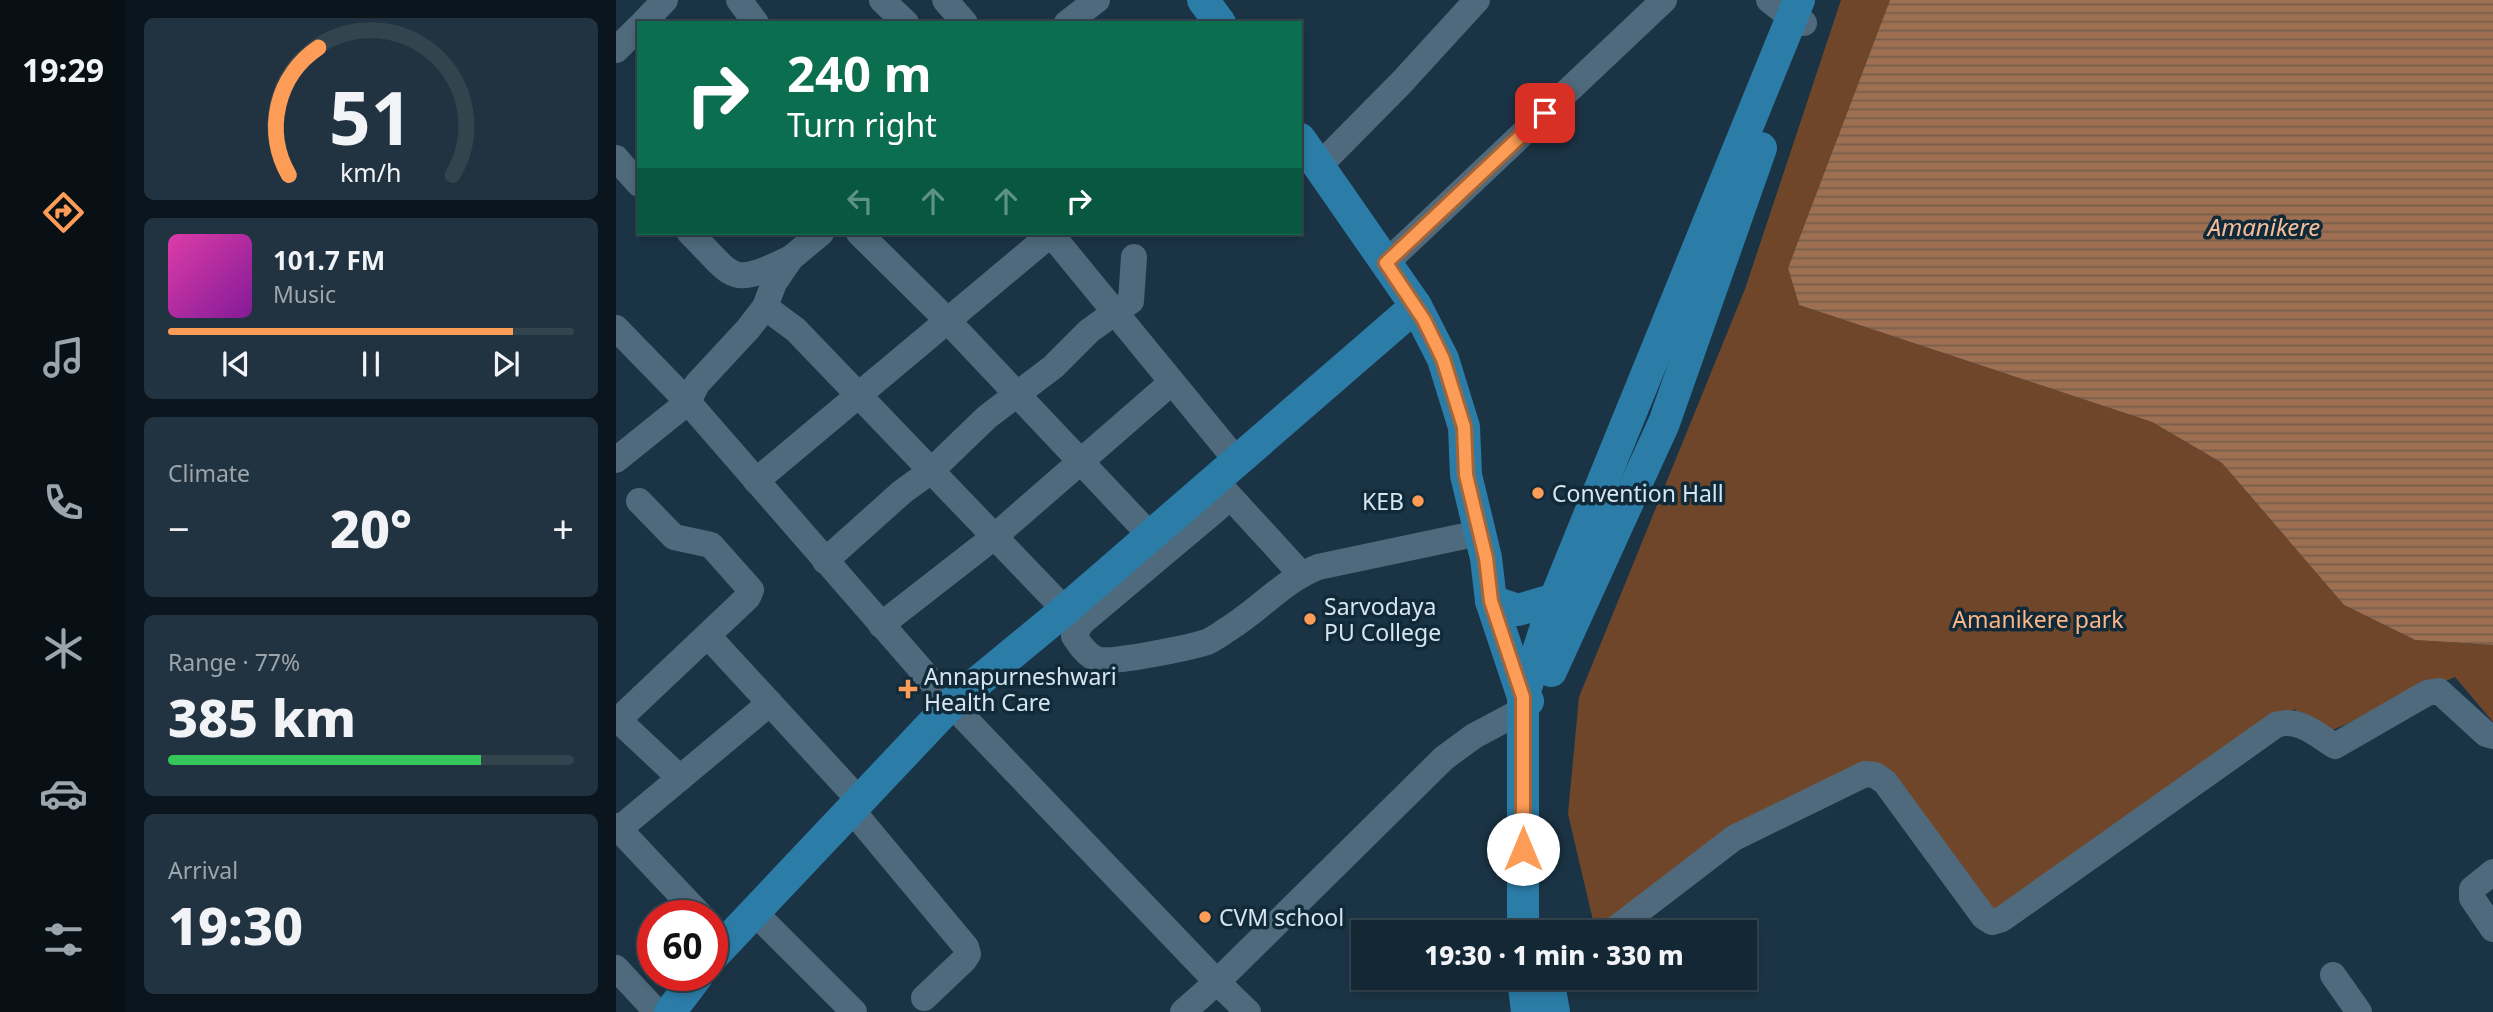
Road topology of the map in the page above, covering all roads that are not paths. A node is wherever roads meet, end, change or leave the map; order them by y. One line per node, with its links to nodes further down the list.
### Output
1 (666, 0): 9 (street)
2 (739, 0): 10 (street)
3 (882, 0): 11 (street)
4 (945, 0): 12 (street)
5 (1203, 0): 13 (main road)
6 (1477, 0): 18 (street)
7 (1664, 0): 27 (street)
8 (1796, 8): 48 (main road); 55 (main road)
9 (645, 21)
10 (755, 21)
11 (904, 21)
12 (963, 21)
13 (1219, 21)
14 (637, 29): 15 (street)
15 (616, 50)
16 (1302, 142): 18 (main road)
17 (616, 158): 19 (street)
18 (1319, 166): 27 (main road)
19 (637, 182)
20 (692, 235): 26 (street)
21 (819, 235): 26 (street)
22 (861, 235): 31 (street)
23 (1049, 235): 31 (street)
24 (1053, 235): 30 (street)
25 (1134, 257): 30 (street)
26 (791, 258): 29 (street)
27 (1386, 263): 28 (main road)
28 (1416, 306): 41 (main road); 43 (main road)
29 (765, 307): 34 (street); 36 (street)
30 (1115, 312): 33 (street); 35 (street)
31 (947, 320): 34 (street); 35 (street)
32 (616, 328): 36 (street)
33 (1172, 382): 38 (street); 41 (street)
34 (857, 394): 39 (street); 40 (street)
35 (1017, 394): 38 (street); 39 (street)
36 (688, 402): 37 (street); 40 (street)
37 (616, 460)
38 (1081, 462): 44 (street); 45 (street)
39 (931, 471): 45 (street); 46 (street)
40 (757, 481): 46 (street)
41 (1224, 483): 44 (main road); 47 (street); 47 (street)
42 (639, 502): 52 (street)
43 (1479, 533): 47 (street); 49 (main road)
44 (1150, 535): 50 (main road)
45 (995, 537): 50 (street); 51 (street)
46 (825, 561): 51 (street)
47 (1301, 574)
48 (1555, 599): 49 (main road); 55 (main road)
49 (1491, 601): 55 (main road)
50 (1065, 610): 54 (main road)
51 (881, 625): 54 (street)
52 (708, 635): 53 (street); 56 (street)
53 (770, 703): 58 (street); 59 (street)
54 (951, 704): 59 (main road); 71 (street)
55 (1529, 706): 64 (main road); 65 (main road); 71 (street)
56 (617, 719): 58 (street)
57 (2493, 736): 66 (street)
58 (680, 778): 60 (street)
59 (855, 804): 63 (main road); 75 (street)
60 (618, 828): 62 (street)
61 (2493, 872): 67 (street)
62 (686, 900)
63 (752, 911): 68 (main road); 78 (street)
64 (1523, 920)
65 (1539, 920)
66 (1627, 920)
67 (2493, 929)
68 (728, 932)
69 (616, 968): 76 (street)
70 (2333, 975): 83 (street)
71 (1217, 982): 79 (street); 80 (street)
72 (1538, 990): 81 (main road)
73 (1547, 990): 82 (main road)
74 (686, 991): 77 (main road)
75 (924, 998)
76 (657, 1012)
77 (670, 1012)
78 (855, 1012)
79 (1184, 1012)
80 (1248, 1012)
81 (1527, 1012)
82 (1554, 1012)
83 (2359, 1012)

